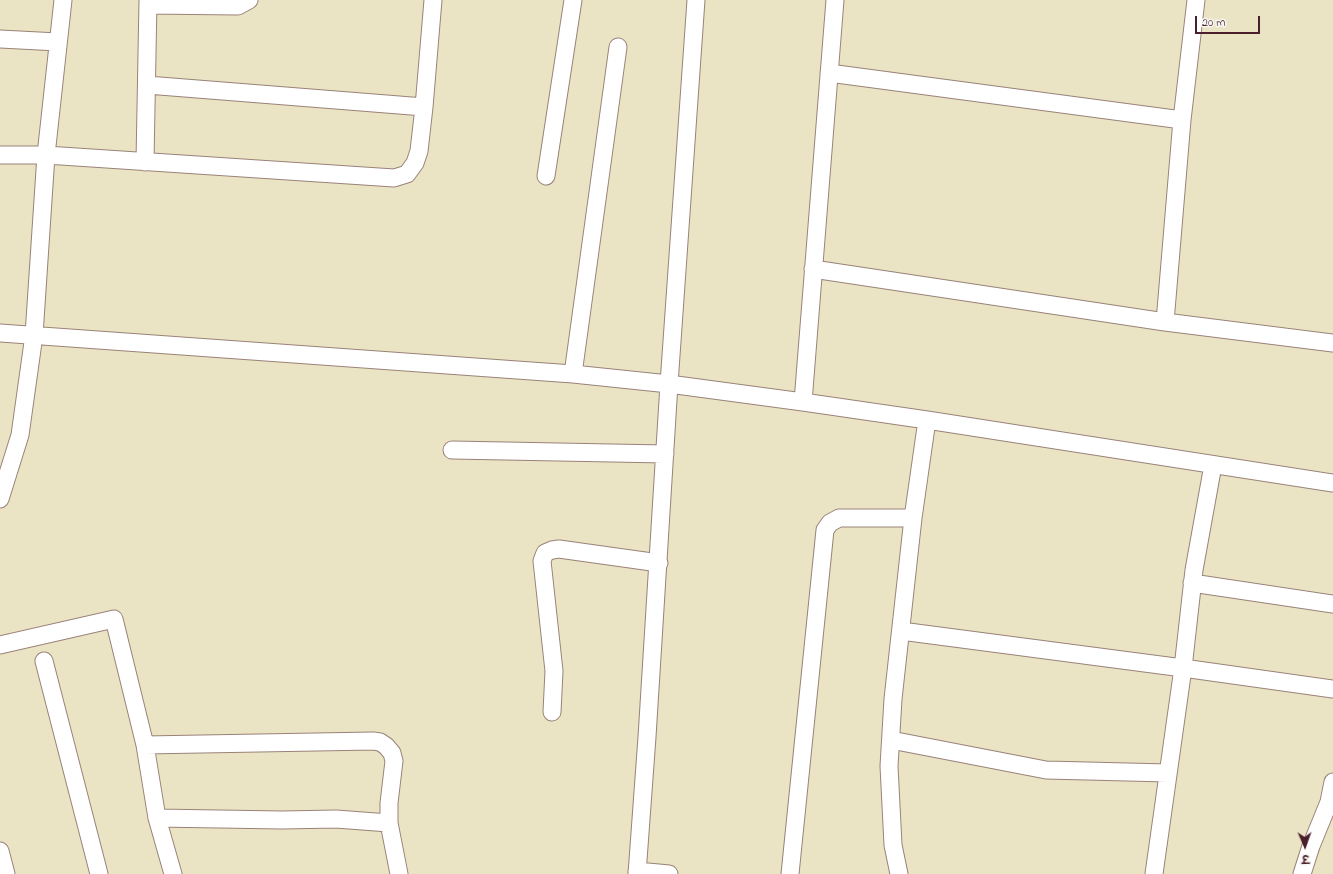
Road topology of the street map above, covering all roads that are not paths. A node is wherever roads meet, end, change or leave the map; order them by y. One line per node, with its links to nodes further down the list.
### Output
1 (63, 0): 10 (street)
2 (249, 0): 8 (street)
3 (433, 0): 14 (street)
4 (573, 0): 19 (street)
5 (696, 0): 26 (street)
6 (835, 0): 12 (street)
7 (1196, 0): 15 (street)
8 (148, 2): 13 (street)
9 (0, 39): 10 (street)
10 (58, 42): 17 (street)
11 (618, 47): 25 (street)
12 (829, 74): 15 (street); 20 (street)
13 (147, 85): 14 (street); 18 (street)
14 (424, 107): 18 (street)
15 (1182, 120): 21 (street)
16 (0, 155): 17 (street)
17 (46, 155): 18 (street); 23 (street)
18 (145, 162)
19 (546, 176)
20 (813, 269): 21 (street); 27 (street)
21 (1165, 322): 24 (street)
22 (0, 333): 23 (street)
23 (34, 335): 25 (street); 33 (street)
24 (1333, 343)
25 (573, 374): 26 (street)
26 (669, 384): 27 (street); 30 (street)
27 (803, 402): 28 (street)
28 (927, 420): 31 (street); 34 (street)
29 (452, 450): 30 (street)
30 (665, 454): 35 (street)
31 (1213, 465): 32 (street); 36 (street)
32 (1333, 483)
33 (1, 496)
34 (913, 518): 38 (street); 58 (street)
35 (659, 563): 43 (street); 52 (street)
36 (1192, 583): 37 (street); 41 (street)
37 (1333, 604)
38 (901, 631): 41 (street); 44 (street)
39 (0, 645): 45 (street)
40 (44, 661): 54 (street)
41 (1183, 668): 42 (street); 46 (street)
42 (1333, 689)
43 (552, 712)
44 (891, 740): 46 (street); 59 (street)
45 (145, 744): 48 (street); 50 (street)
46 (1168, 773): 60 (street)
47 (1333, 782): 49 (street)
48 (157, 818): 50 (street); 55 (street)
49 (1327, 821): 61 (street)
50 (389, 823): 56 (street)
51 (0, 851): 53 (street)
52 (637, 872): 57 (street)
53 (6, 874)
54 (99, 874)
55 (173, 874)
56 (399, 874)
57 (669, 874)
58 (790, 874)
59 (899, 874)
60 (1154, 874)
61 (1302, 874)

